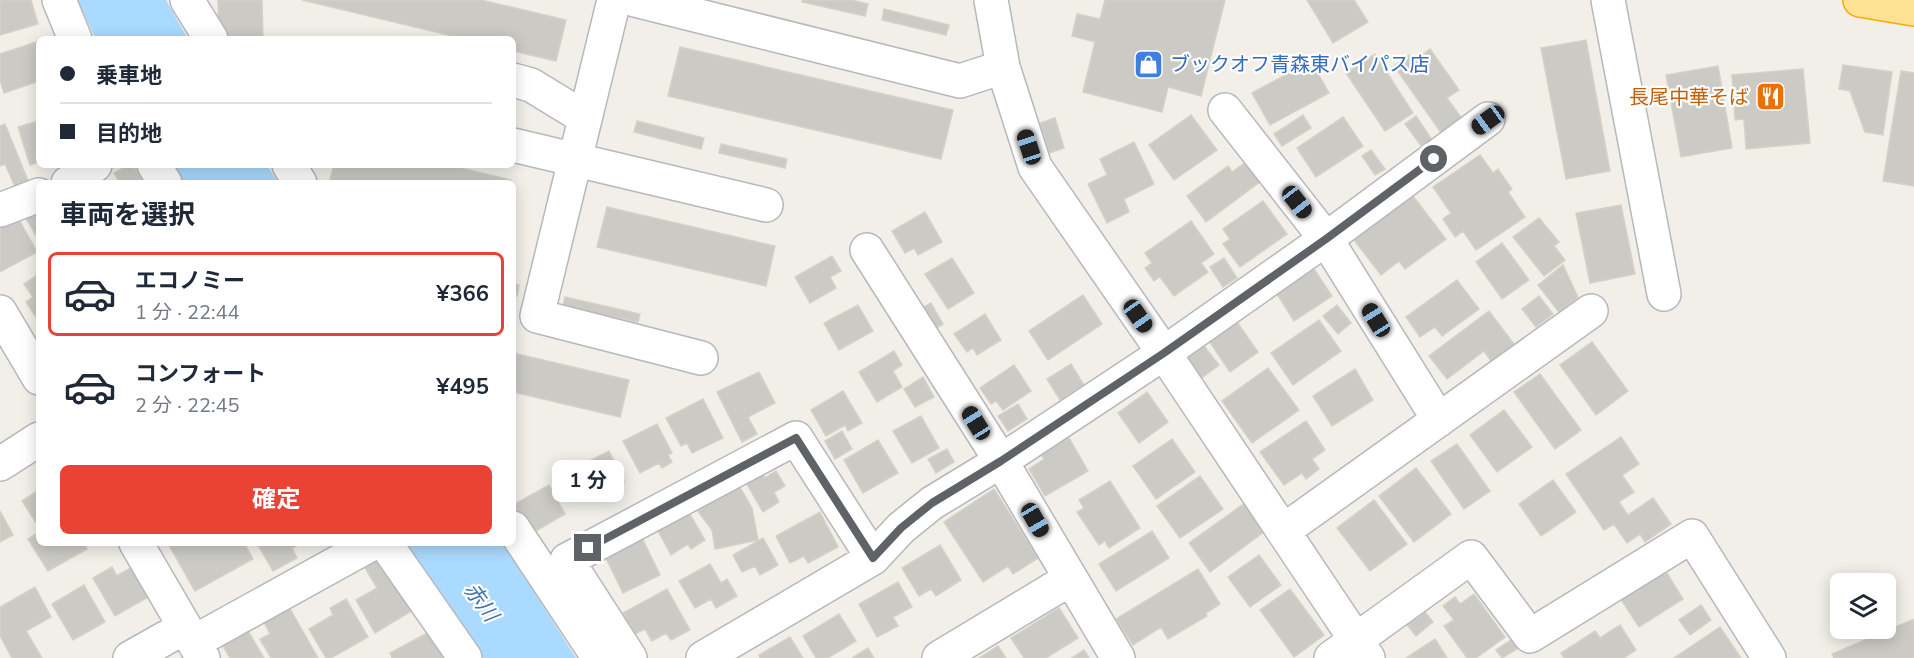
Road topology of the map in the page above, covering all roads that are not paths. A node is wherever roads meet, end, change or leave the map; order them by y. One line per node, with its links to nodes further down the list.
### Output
1 (59, 0): 9 (street)
2 (187, 0): 10 (street)
3 (614, 0): 14 (street)
4 (635, 0): 11 (street)
5 (991, 0): 11 (street)
6 (1608, 0): 25 (street)
7 (1860, 0): 8 (highway)
8 (1914, 9)
9 (74, 36)
10 (209, 36)
11 (1003, 67): 28 (street)
12 (516, 81): 14 (street)
13 (1225, 110): 23 (street)
14 (585, 118): 17 (street)
15 (1488, 120): 23 (street)
16 (516, 146): 17 (street)
17 (574, 160): 21 (street); 29 (street)
18 (90, 168): 19 (street)
19 (72, 180)
20 (36, 196): 22 (street)
21 (766, 205)
22 (0, 210)
23 (1326, 239): 28 (street); 31 (street)
24 (867, 250): 33 (street)
25 (1664, 294)
26 (1592, 311): 31 (street)
27 (0, 312): 30 (street)
28 (1164, 353): 33 (street); 35 (street)
29 (701, 358)
30 (36, 373)
31 (1438, 420): 35 (street)
32 (36, 441): 34 (street)
33 (1001, 461): 40 (street); 41 (street)
34 (0, 464)
35 (1283, 531): 44 (street)
36 (516, 533): 47 (street)
37 (138, 546): 42 (street)
38 (368, 546): 42 (street)
39 (387, 546): 46 (street)
40 (873, 558): 48 (street); 49 (street)
41 (1070, 579): 50 (street); 51 (street)
42 (194, 642): 45 (street)
43 (1538, 647): 44 (street); 53 (street)
44 (1363, 649): 52 (street)
45 (130, 658)
46 (465, 658)
47 (599, 658)
48 (630, 658)
49 (704, 658)
50 (939, 658)
51 (1118, 658)
52 (1331, 658)
53 (1769, 658)

